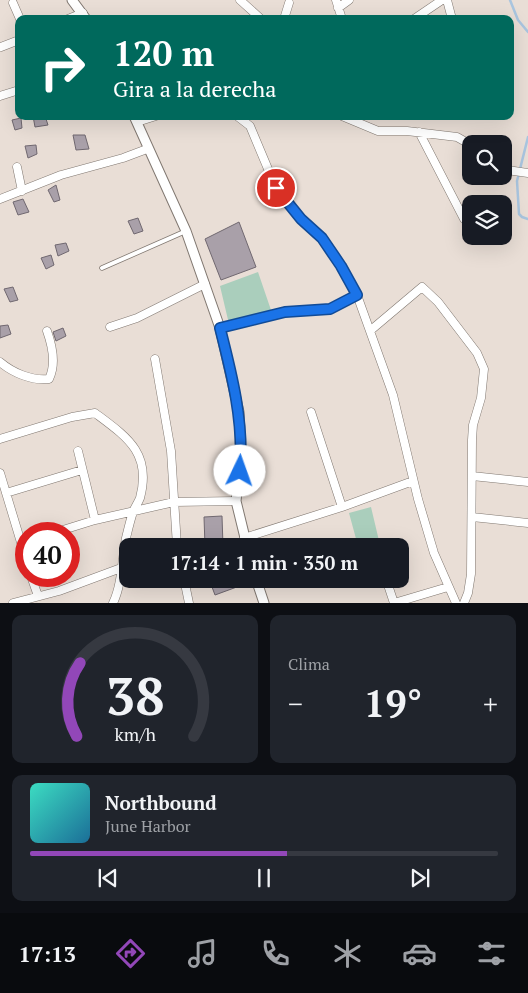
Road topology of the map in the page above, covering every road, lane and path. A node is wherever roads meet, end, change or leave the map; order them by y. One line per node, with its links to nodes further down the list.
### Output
1 (72, 0): 11 (street)
2 (240, 0): 12 (street)
3 (336, 0): 9 (street)
4 (349, 0): 9 (street)
5 (442, 0): 15 (street)
6 (446, 0): 16 (street)
7 (13, 3): 10 (street)
8 (289, 3): 13 (street)
9 (338, 8): 14 (street)
10 (18, 15)
11 (83, 15)
12 (257, 15)
13 (285, 15)
14 (341, 15)
15 (420, 15)
16 (451, 15)
17 (15, 41): 18 (street)
18 (0, 47)
19 (15, 91): 20 (street)
20 (0, 96)
21 (135, 120): 26 (street)
22 (242, 120): 36 (street)
23 (352, 120): 24 (street)
24 (419, 132): 25 (street); 32 (street)
25 (462, 140)
26 (148, 149): 30 (street); 33 (street)
27 (16, 167): 30 (street)
28 (512, 171): 29 (street)
29 (526, 172)
30 (22, 191): 31 (street)
31 (0, 200)
32 (462, 215)
33 (186, 231): 34 (lane); 35 (street)
34 (102, 268)
35 (205, 284): 37 (street); 38 (street)
36 (357, 295): 38 (street); 39 (street)
37 (110, 327)
38 (220, 328): 53 (street)
39 (370, 330): 48 (street); 49 (street)
40 (47, 331): 42 (street)
41 (154, 359): 52 (street)
42 (0, 362)
43 (312, 412): 54 (street)
44 (0, 439): 55 (street)
45 (78, 451): 46 (street)
46 (82, 470): 51 (street); 57 (street)
47 (0, 473): 51 (street)
48 (472, 476): 50 (street); 56 (street)
49 (413, 481): 54 (street); 68 (street)
50 (528, 482)
51 (6, 493): 58 (street)
52 (174, 502): 53 (street); 55 (street); 62 (street)
53 (236, 502): 63 (street)
54 (342, 507): 64 (street)
55 (134, 511): 57 (street); 61 (street)
56 (472, 517): 59 (street); 79 (street)
57 (95, 520): 60 (street)
58 (17, 522)
59 (528, 523)
60 (80, 525)
61 (127, 538)
62 (176, 538)
63 (245, 538)
64 (257, 538)
65 (119, 570): 72 (street)
66 (119, 584): 74 (street)
67 (35, 587): 72 (street)
68 (448, 587): 77 (street); 78 (street)
69 (186, 588): 75 (street)
70 (259, 588): 76 (street)
71 (389, 588): 77 (street)
72 (38, 596): 73 (street)
73 (13, 603)
74 (113, 603)
75 (189, 603)
76 (264, 603)
77 (394, 603)
78 (456, 603)
79 (464, 603)

